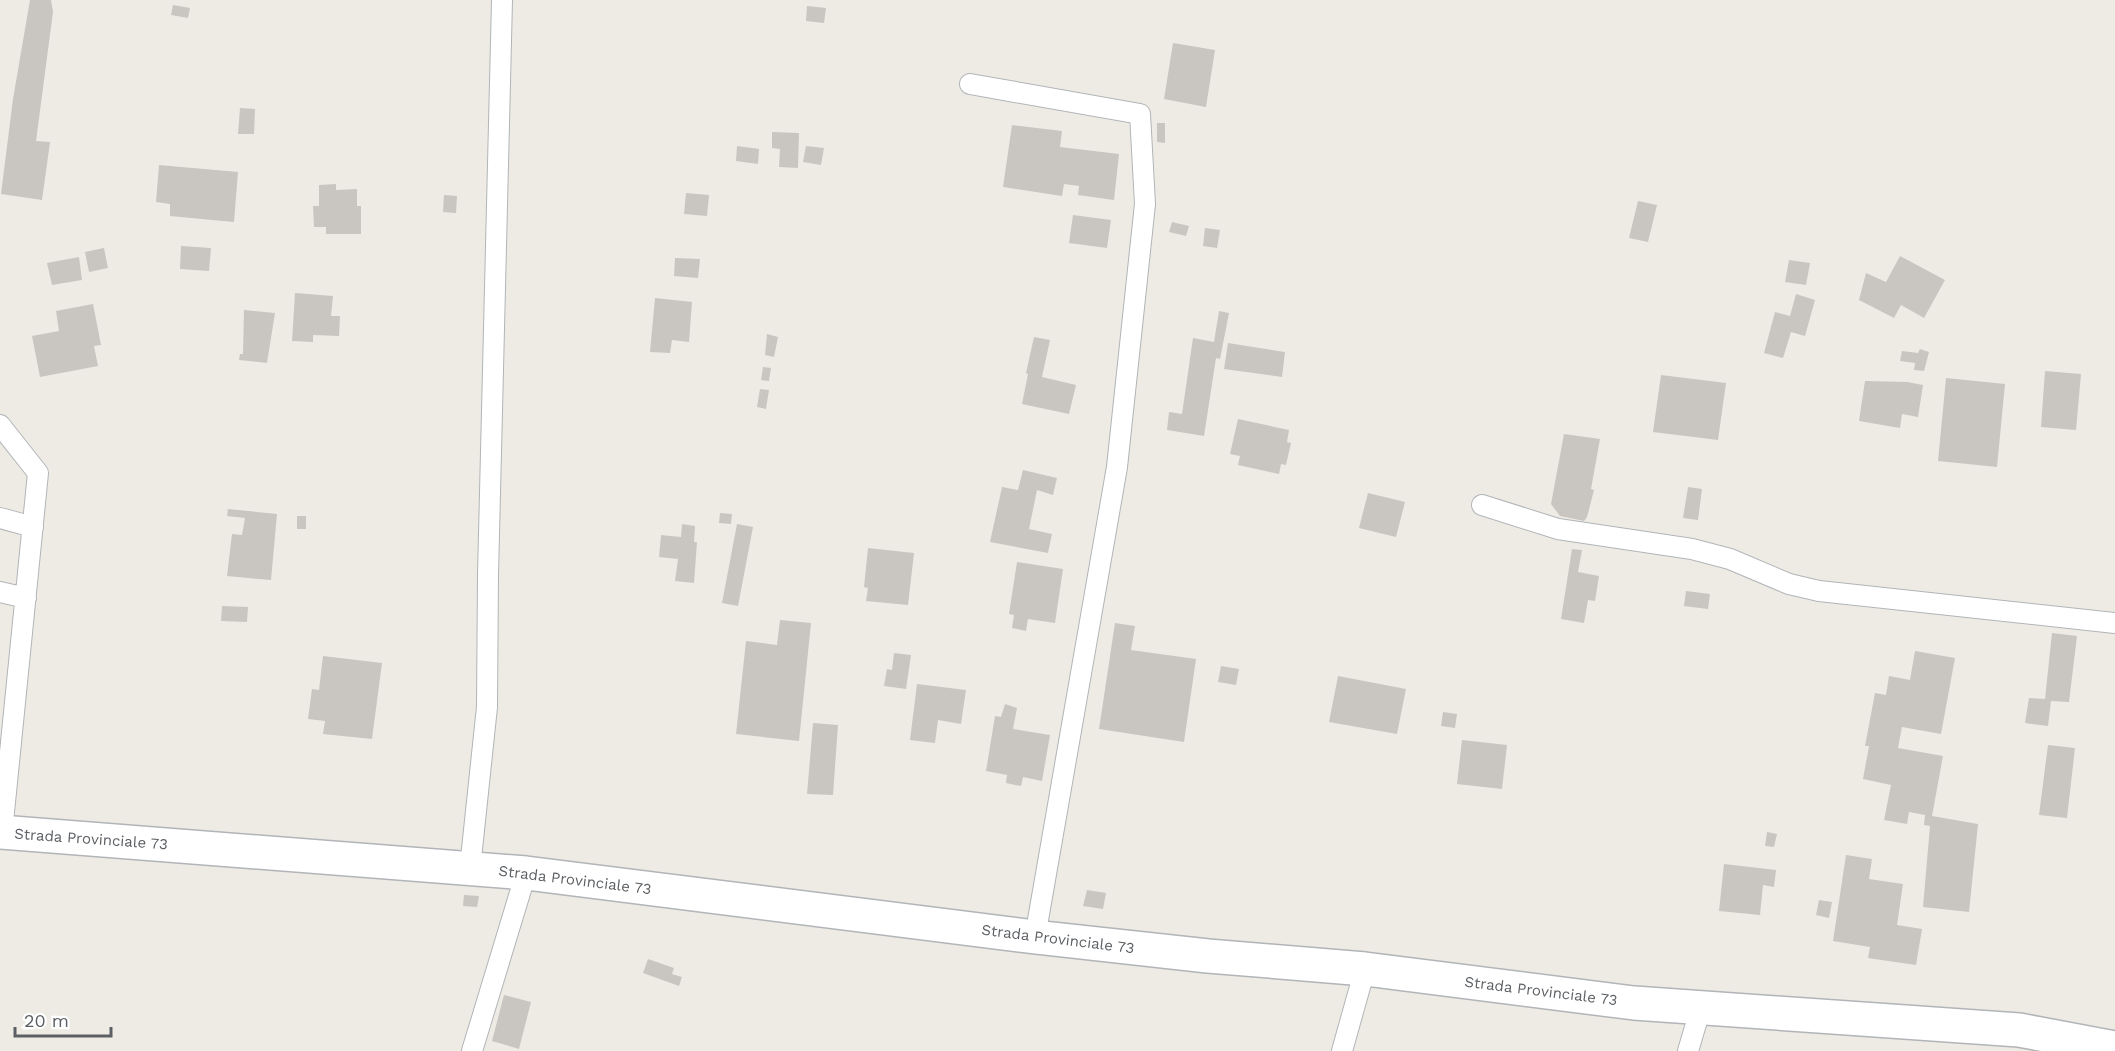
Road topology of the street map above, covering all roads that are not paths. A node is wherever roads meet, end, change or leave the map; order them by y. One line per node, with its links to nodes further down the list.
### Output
1 (502, 0): 11 (lane)
2 (970, 84): 13 (lane)
3 (0, 425): 6 (lane)
4 (1482, 505): 9 (lane)
5 (0, 518): 6 (lane)
6 (33, 527): 8 (lane)
7 (0, 592): 8 (lane)
8 (26, 598): 10 (lane)
9 (2115, 623)
10 (1, 832): 11 (street, Strada Provinciale 73)
11 (470, 868): 12 (street, Strada Provinciale 73)
12 (526, 873): 13 (street, Strada Provinciale 73); 17 (lane)
13 (1035, 937): 14 (street, Strada Provinciale 73)
14 (1365, 969): 15 (street, Strada Provinciale 73); 18 (lane)
15 (1701, 1007): 16 (street, Strada Provinciale 73); 19 (lane)
16 (2115, 1048)
17 (472, 1051)
18 (1342, 1051)
19 (1688, 1051)

